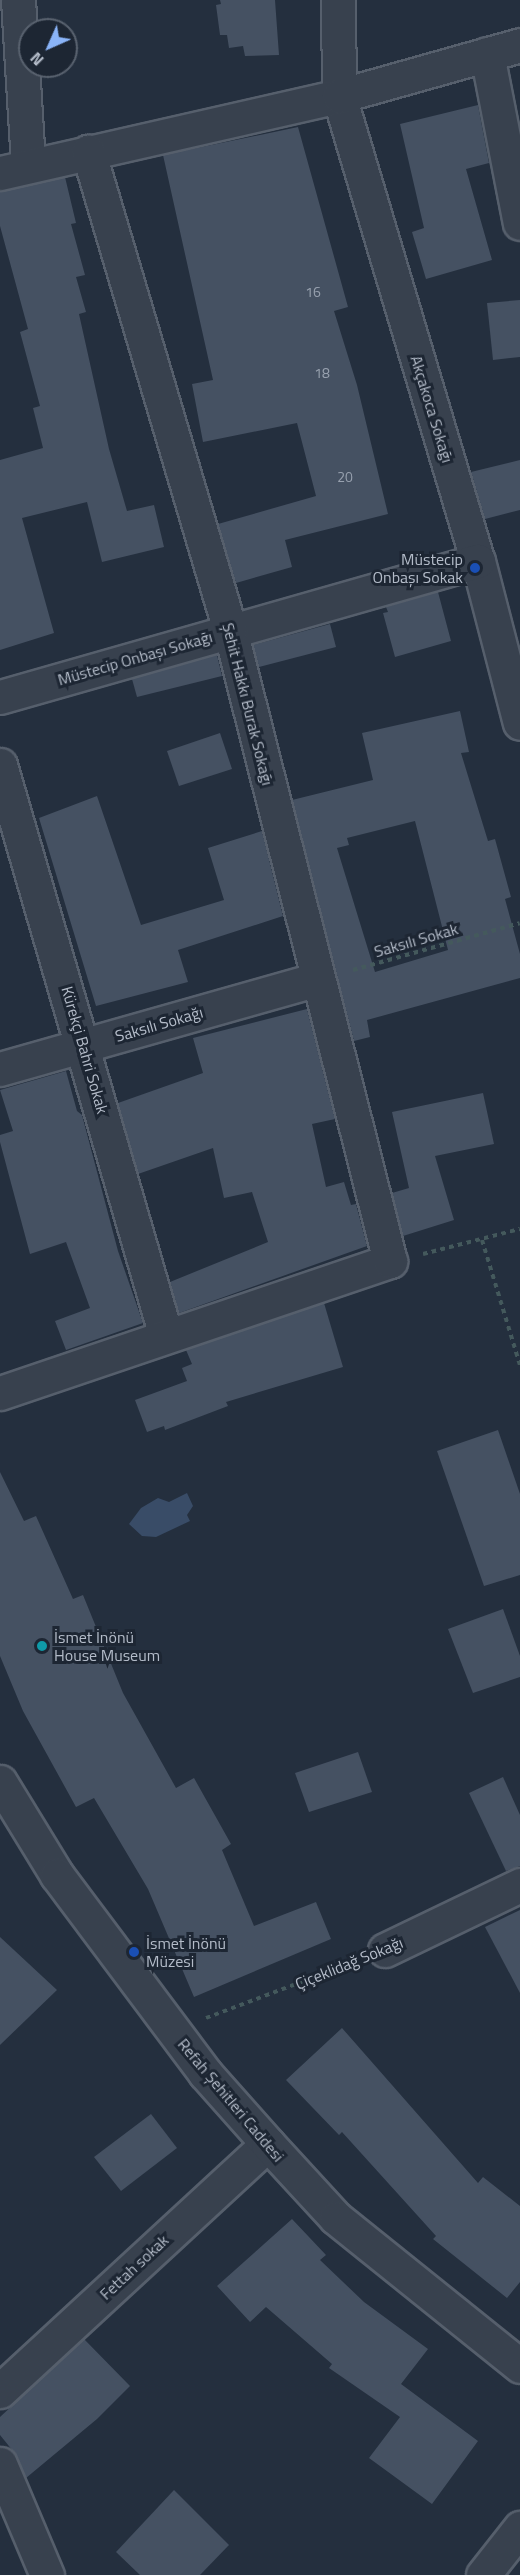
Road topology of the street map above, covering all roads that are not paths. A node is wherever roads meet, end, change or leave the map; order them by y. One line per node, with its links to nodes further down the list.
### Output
1 (18, 0): 7 (street)
2 (338, 0): 5 (street, Akçakoca Sokağı)
3 (520, 45): 4 (street)
4 (487, 54): 5 (street); 8 (street)
5 (339, 96): 6 (street); 9 (street, Akçakoca Sokağı)
6 (88, 152): 7 (street); 10 (street, Şehit Hakkı Burak Sokağı)
7 (14, 169)
8 (520, 223)
9 (478, 561): 10 (street, Müstecip Onbaşı Sokağı); 12 (street, Akçakoca Sokağı)
10 (230, 630): 11 (street, Müstecip Onbaşı Sokağı); 14 (street, Şehit Hakkı Burak Sokağı)
11 (0, 697)
12 (520, 723)
13 (0, 765): 15 (street, Kürekçi Bahri Sokak)
14 (318, 980): 15 (street, Saksılı Sokağı); 17 (street, Şehit Hakkı Burak Sokağı)
15 (84, 1045): 16 (street, Saksılı Sokağı); 17 (street, Kürekçi Bahri Sokak)
16 (0, 1070)
17 (166, 1336): 18 (street)
18 (0, 1393)
19 (2, 1792): 22 (street, Refah Şehitleri Caddesi)
20 (520, 1885): 21 (street, Çiçeklidağ Sokağı)
21 (385, 1950)
22 (268, 2144): 23 (street, Refah Şehitleri Caddesi); 24 (street, Fettah sokak)
23 (520, 2366)
24 (0, 2391)
25 (0, 2464): 27 (street)
26 (520, 2528): 28 (street)
27 (47, 2575)
28 (483, 2575)

